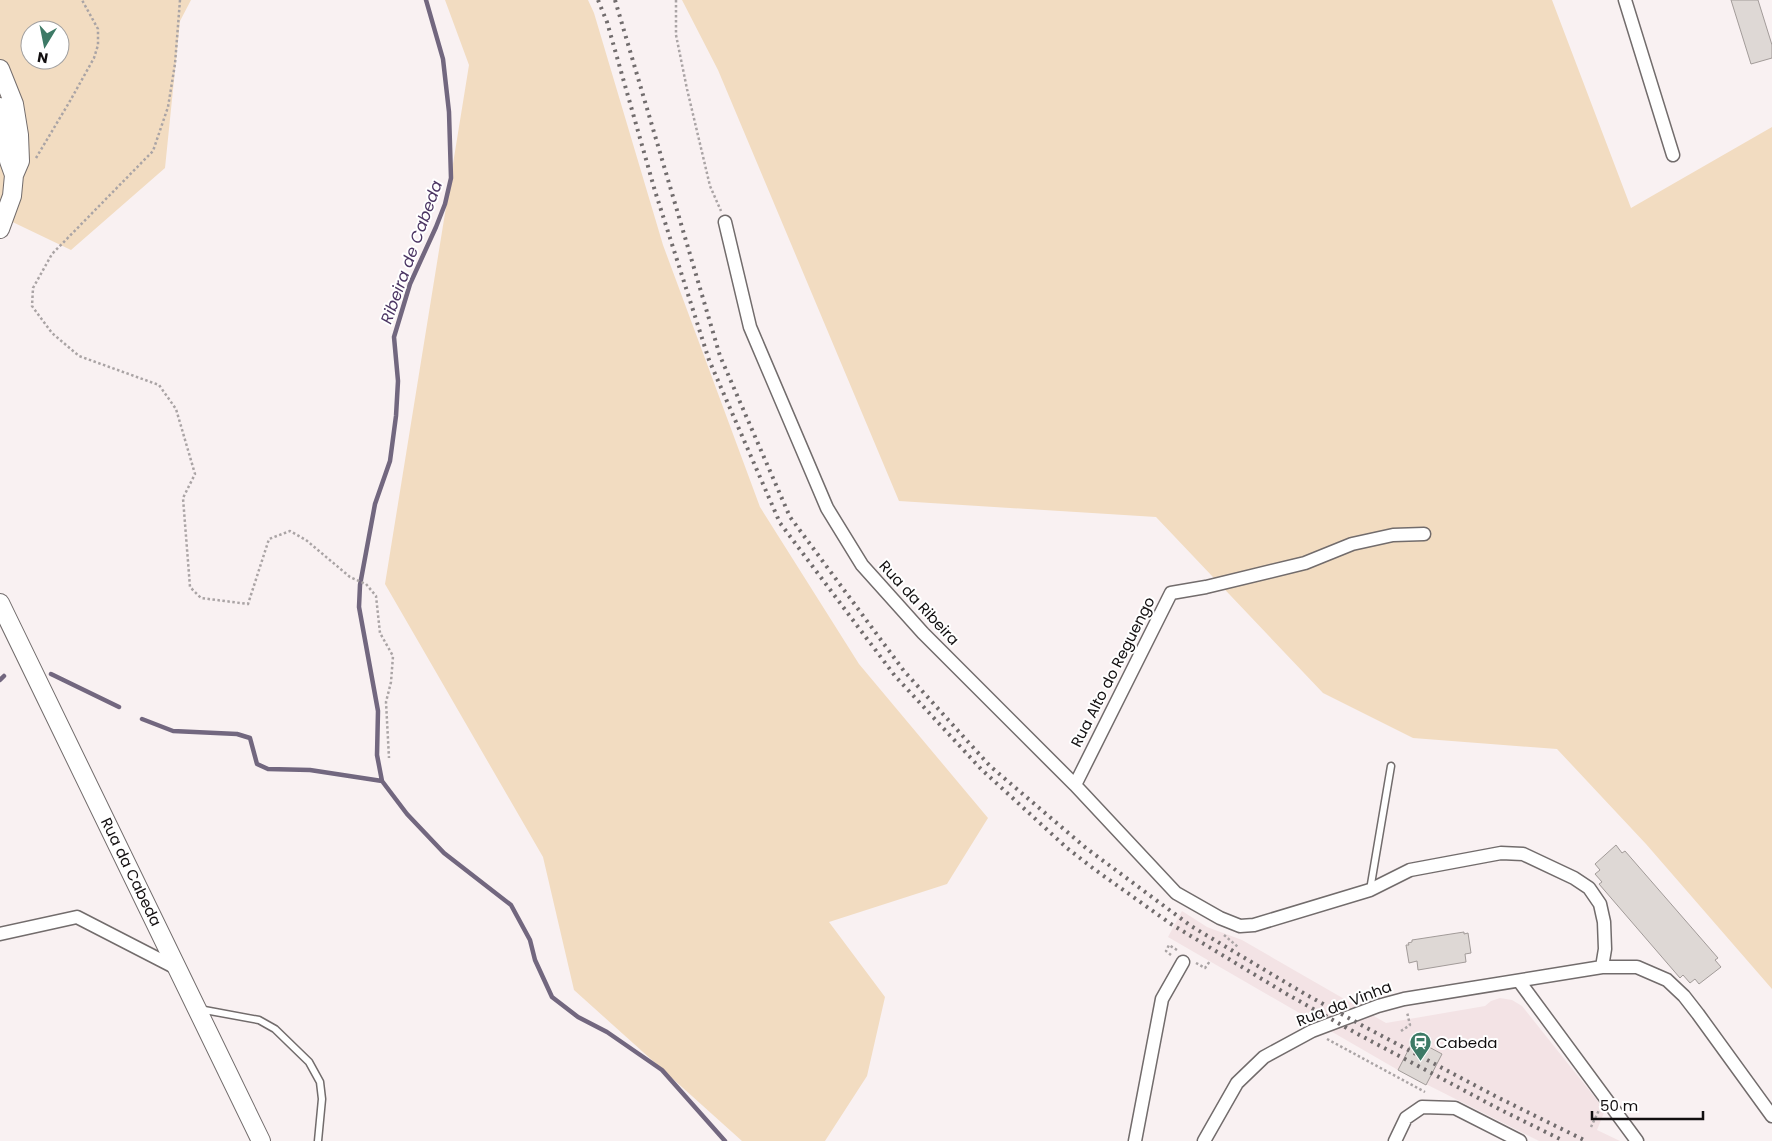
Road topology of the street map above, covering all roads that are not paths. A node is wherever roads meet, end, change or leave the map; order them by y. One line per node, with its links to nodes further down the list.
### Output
1 (1625, 0): 4 (street)
2 (0, 69): 5 (main road)
3 (0, 107): 5 (main road)
4 (1673, 155)
5 (14, 175): 7 (main road)
6 (726, 222): 11 (street, Rua da Ribeira)
7 (0, 229)
8 (1424, 534): 11 (street, Rua Alto do Reguengo)
9 (0, 603): 16 (main road, Rua da Cabeda)
10 (1391, 766): 12 (lane)
11 (1075, 785): 12 (street, Rua da Ribeira)
12 (1370, 890): 15 (street, Rua da Ribeira)
13 (0, 934): 16 (street)
14 (1183, 962): 22 (street)
15 (1602, 968): 17 (street, Rua da Vinha); 19 (street, Rua da Vinha)
16 (180, 970): 18 (main road, Rua da Cabeda)
17 (1519, 981): 23 (street, Rua da Vinha); 26 (street)
18 (198, 1009): 20 (main road, Rua da Cabeda); 21 (lane)
19 (1772, 1116)
20 (262, 1141)
21 (318, 1141)
22 (1135, 1141)
23 (1204, 1141)
24 (1395, 1141): 25 (street)
25 (1520, 1141)
26 (1636, 1141)

